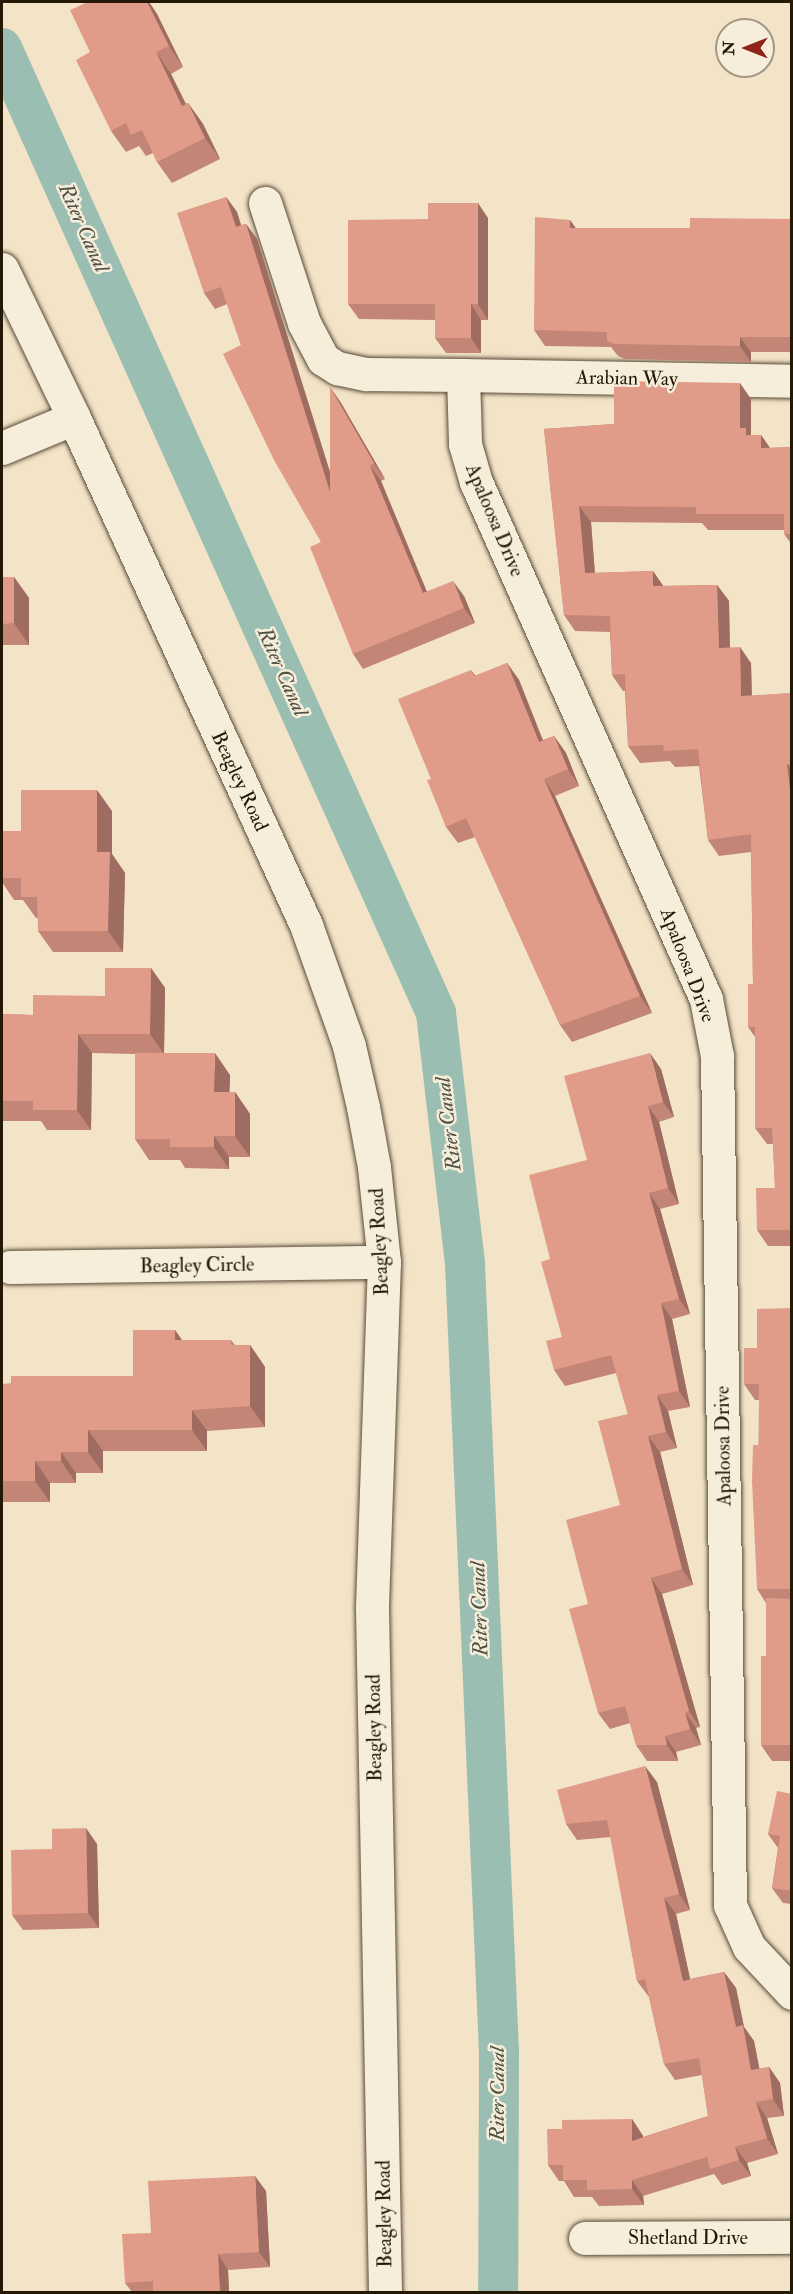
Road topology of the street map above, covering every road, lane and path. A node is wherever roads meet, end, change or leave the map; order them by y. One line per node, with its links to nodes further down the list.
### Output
1 (265, 203): 3 (street)
2 (2, 269): 5 (street, Beagley Road)
3 (463, 375): 4 (street, Arabian Way); 9 (street, Apaloosa Drive)
4 (792, 381)
5 (74, 418): 6 (street); 7 (street, Beagley Road)
6 (2, 448)
7 (384, 1262): 8 (street, Beagley Circle); 12 (street, Beagley Road)
8 (10, 1267)
9 (792, 1993)
10 (792, 2237): 11 (street, Shetland Drive)
11 (585, 2238)
12 (385, 2292)

